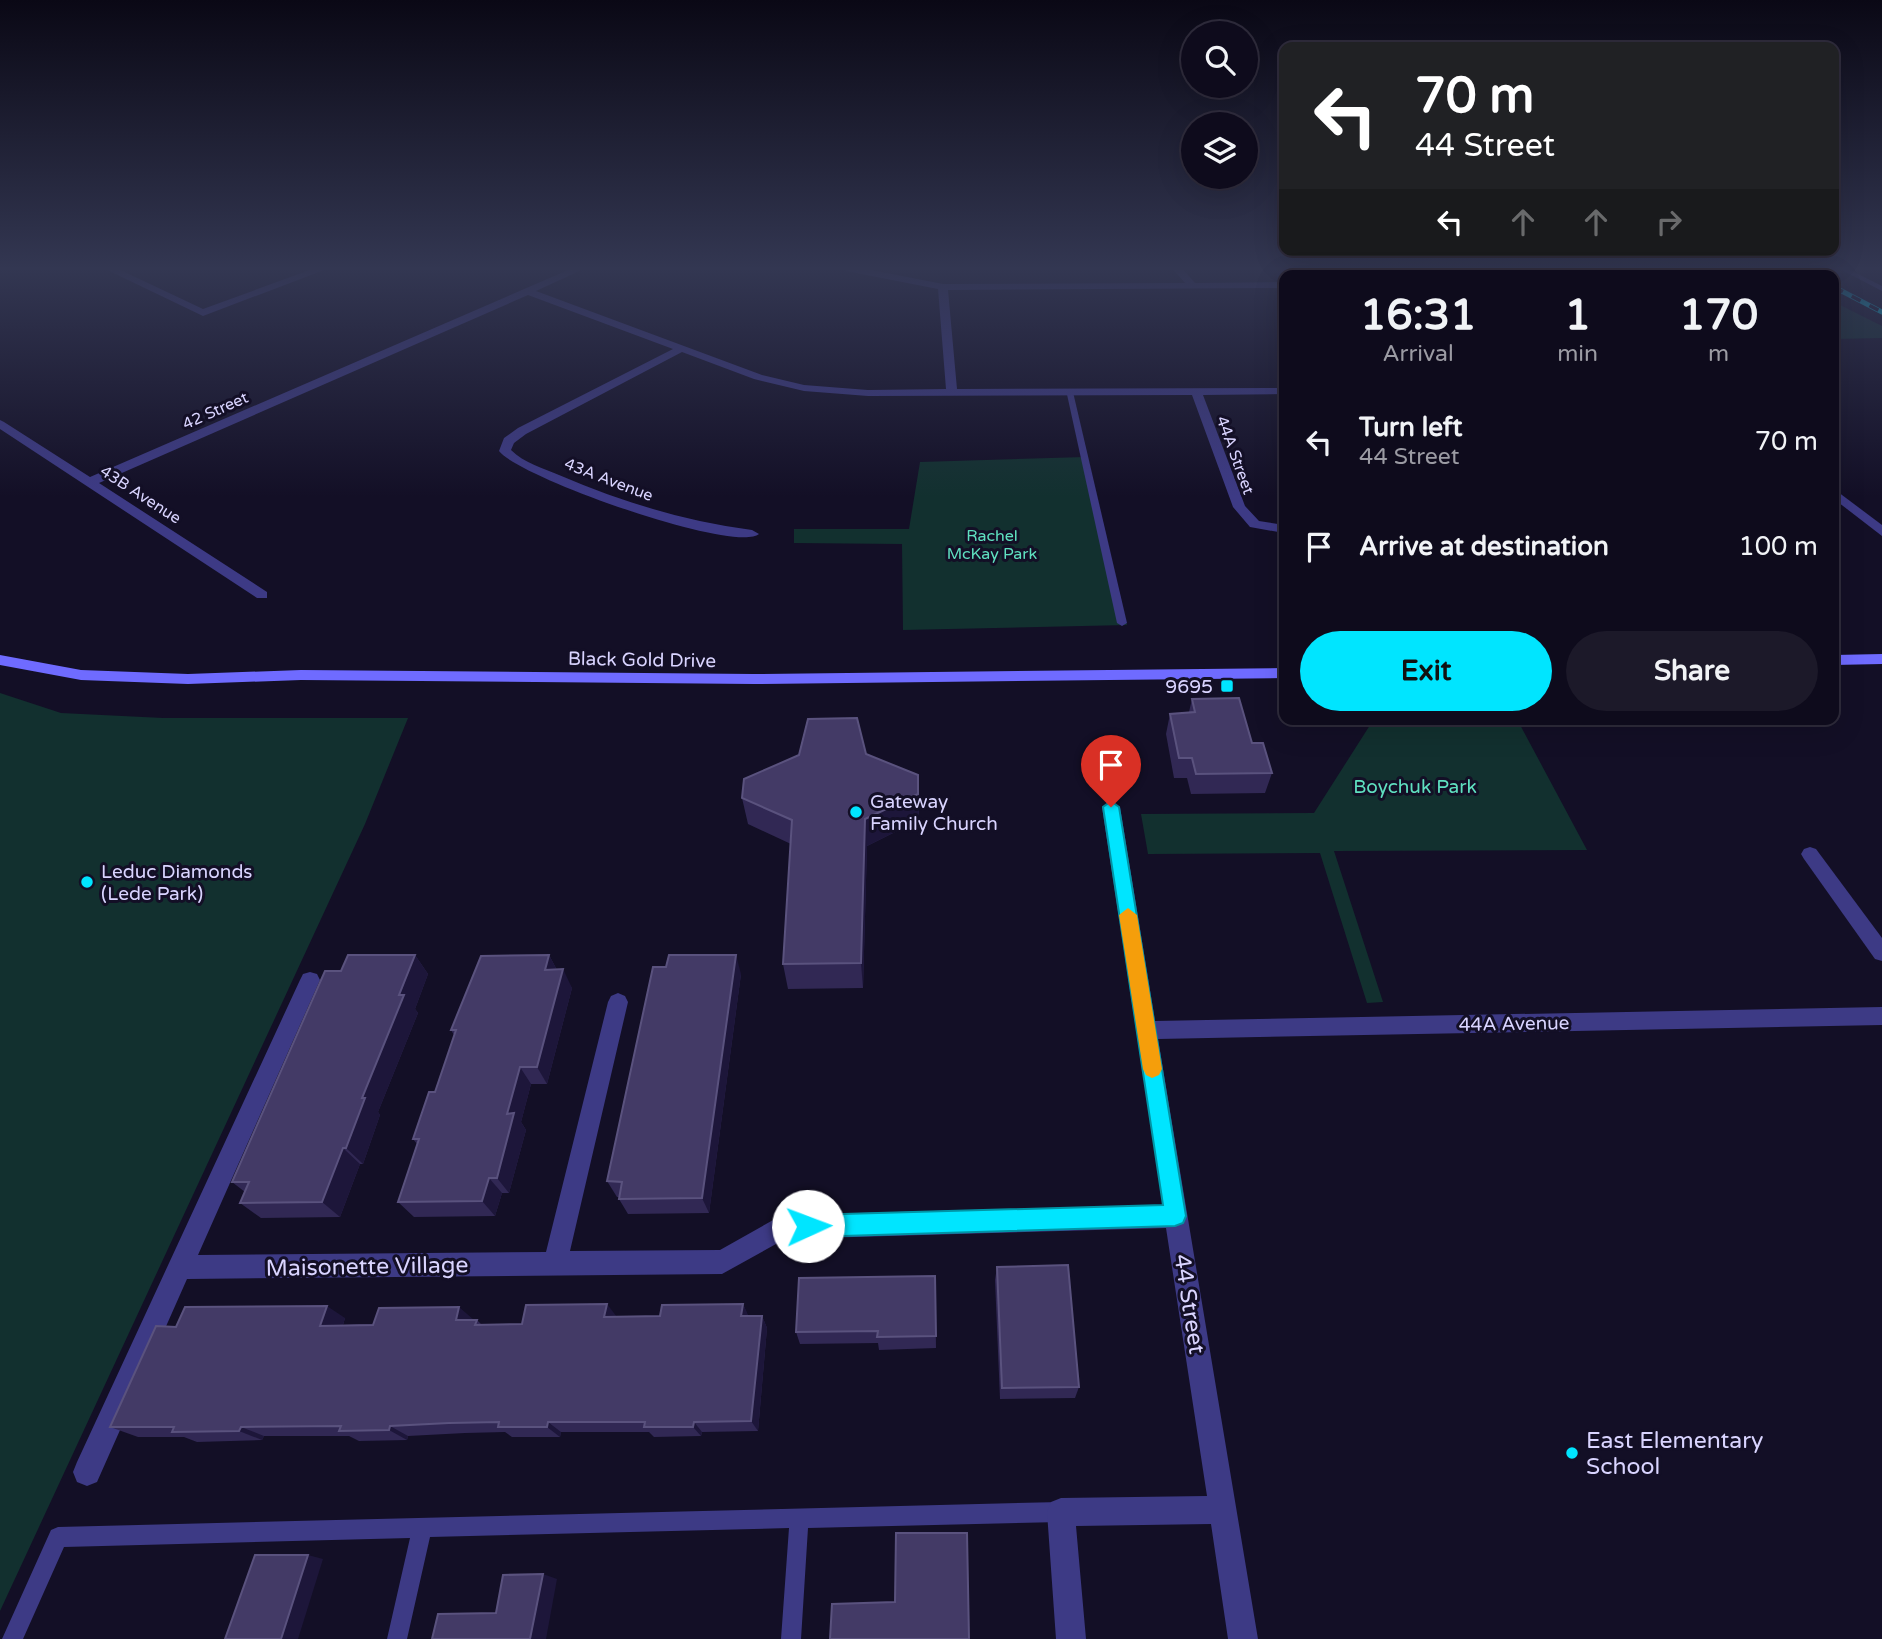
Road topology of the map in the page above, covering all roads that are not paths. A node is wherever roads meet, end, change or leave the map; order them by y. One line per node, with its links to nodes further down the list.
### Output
1 (405, 343): 10 (street, 42 Street)
2 (667, 343): 4 (street)
3 (948, 343): 8 (street)
4 (681, 349): 8 (street); 14 (street, 43A Avenue)
5 (1196, 391): 6 (street); 7 (street); 12 (street, 44A Street)
6 (1279, 391)
7 (1069, 392): 8 (street); 16 (lane)
8 (952, 393)
9 (0, 424): 10 (street, 43B Avenue)
10 (90, 482): 15 (street, 43B Avenue)
11 (1839, 497): 13 (street)
12 (1279, 528)
13 (1882, 532)
14 (752, 534)
15 (262, 595)
16 (1122, 623)
17 (1882, 659): 19 (main road)
18 (0, 660): 20 (main road, Black Gold Drive)
19 (1839, 660)
20 (1279, 673)
21 (1111, 807): 27 (street, 44 Street)
22 (1810, 854): 23 (street)
23 (1882, 953)
24 (310, 980): 30 (street)
25 (618, 1002): 29 (street)
26 (1882, 1016): 27 (street, 44A Avenue)
27 (1146, 1030): 28 (street, 44 Street)
28 (1175, 1216): 29 (street, Maisonette Village); 32 (street, 44 Street)
29 (555, 1264): 30 (street, Maisonette Village)
30 (179, 1267): 31 (street)
31 (87, 1472)
32 (1222, 1510): 33 (street); 40 (street, 44 Street)
33 (1061, 1512): 34 (lane); 39 (street)
34 (799, 1520): 35 (lane); 38 (lane)
35 (422, 1530): 36 (lane); 37 (lane)
36 (12, 1639)
37 (397, 1639)
38 (791, 1639)
39 (1071, 1639)
40 (1243, 1639)

